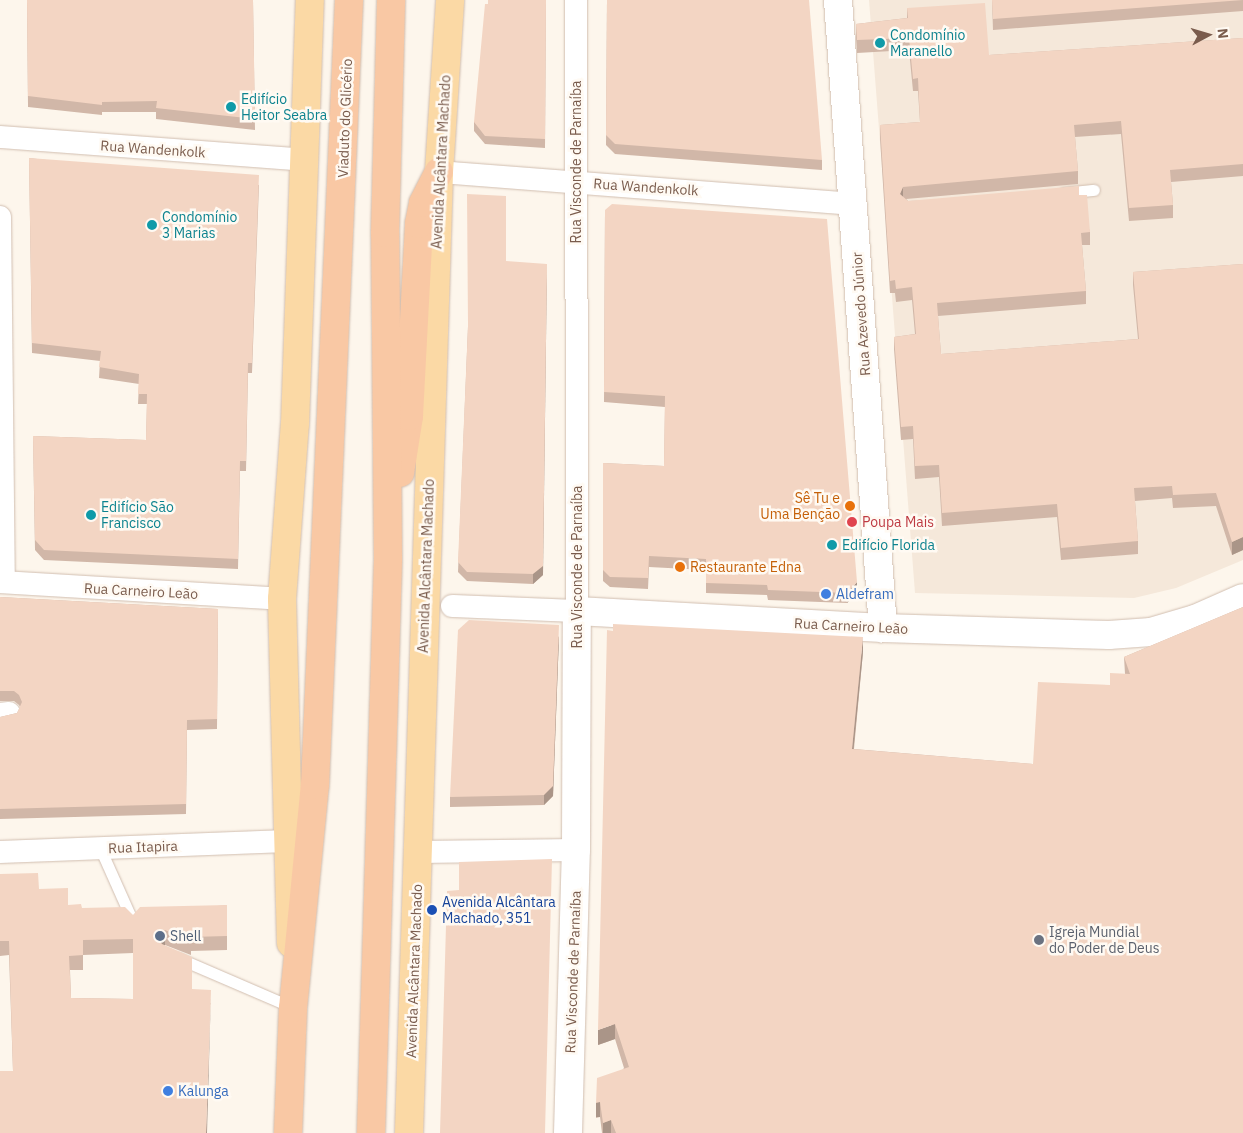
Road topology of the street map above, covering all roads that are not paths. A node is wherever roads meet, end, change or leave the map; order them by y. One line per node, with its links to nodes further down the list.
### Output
1 (310, 0): 8 (main road)
2 (349, 0): 29 (highway, Viaduto do Glicério)
3 (391, 0): 15 (highway)
4 (450, 0): 9 (main road, Avenida Alcântara Machado)
5 (576, 0): 10 (street, Rua Visconde de Parnaíba)
6 (838, 0): 13 (street, Rua Azevedo Júnior)
7 (0, 137): 8 (street, Rua Wandenkolk)
8 (306, 160): 18 (main road)
9 (439, 172): 10 (street, Rua Wandenkolk); 15 (highway); 26 (main road, Avenida Alcântara Machado)
10 (576, 182): 13 (street, Rua Wandenkolk); 20 (street, Rua Visconde de Parnaíba)
11 (1094, 190): 12 (lane)
12 (1055, 193)
13 (853, 204): 21 (street, Rua Azevedo Júnior)
14 (0, 217): 16 (street)
15 (388, 559): 31 (highway)
16 (2, 582): 18 (street, Rua Carneiro Leão)
17 (1243, 598): 21 (street, Rua Carneiro Leão)
18 (282, 599): 22 (main road)
19 (452, 606): 20 (street, Rua Carneiro Leão)
20 (577, 612): 21 (street, Rua Carneiro Leão); 24 (street, Rua Visconde de Parnaíba)
21 (882, 628)
22 (287, 841): 23 (street, Rua Itapira); 29 (main road)
23 (100, 848): 25 (street, Rua Itapira); 27 (lane)
24 (576, 850): 26 (street); 33 (street, Rua Visconde de Parnaíba)
25 (0, 852)
26 (417, 852): 32 (main road, Avenida Alcântara Machado)
27 (133, 922)
28 (165, 952): 29 (lane)
29 (293, 1008): 30 (highway)
30 (288, 1133)
31 (371, 1133)
32 (409, 1133)
33 (568, 1133)

